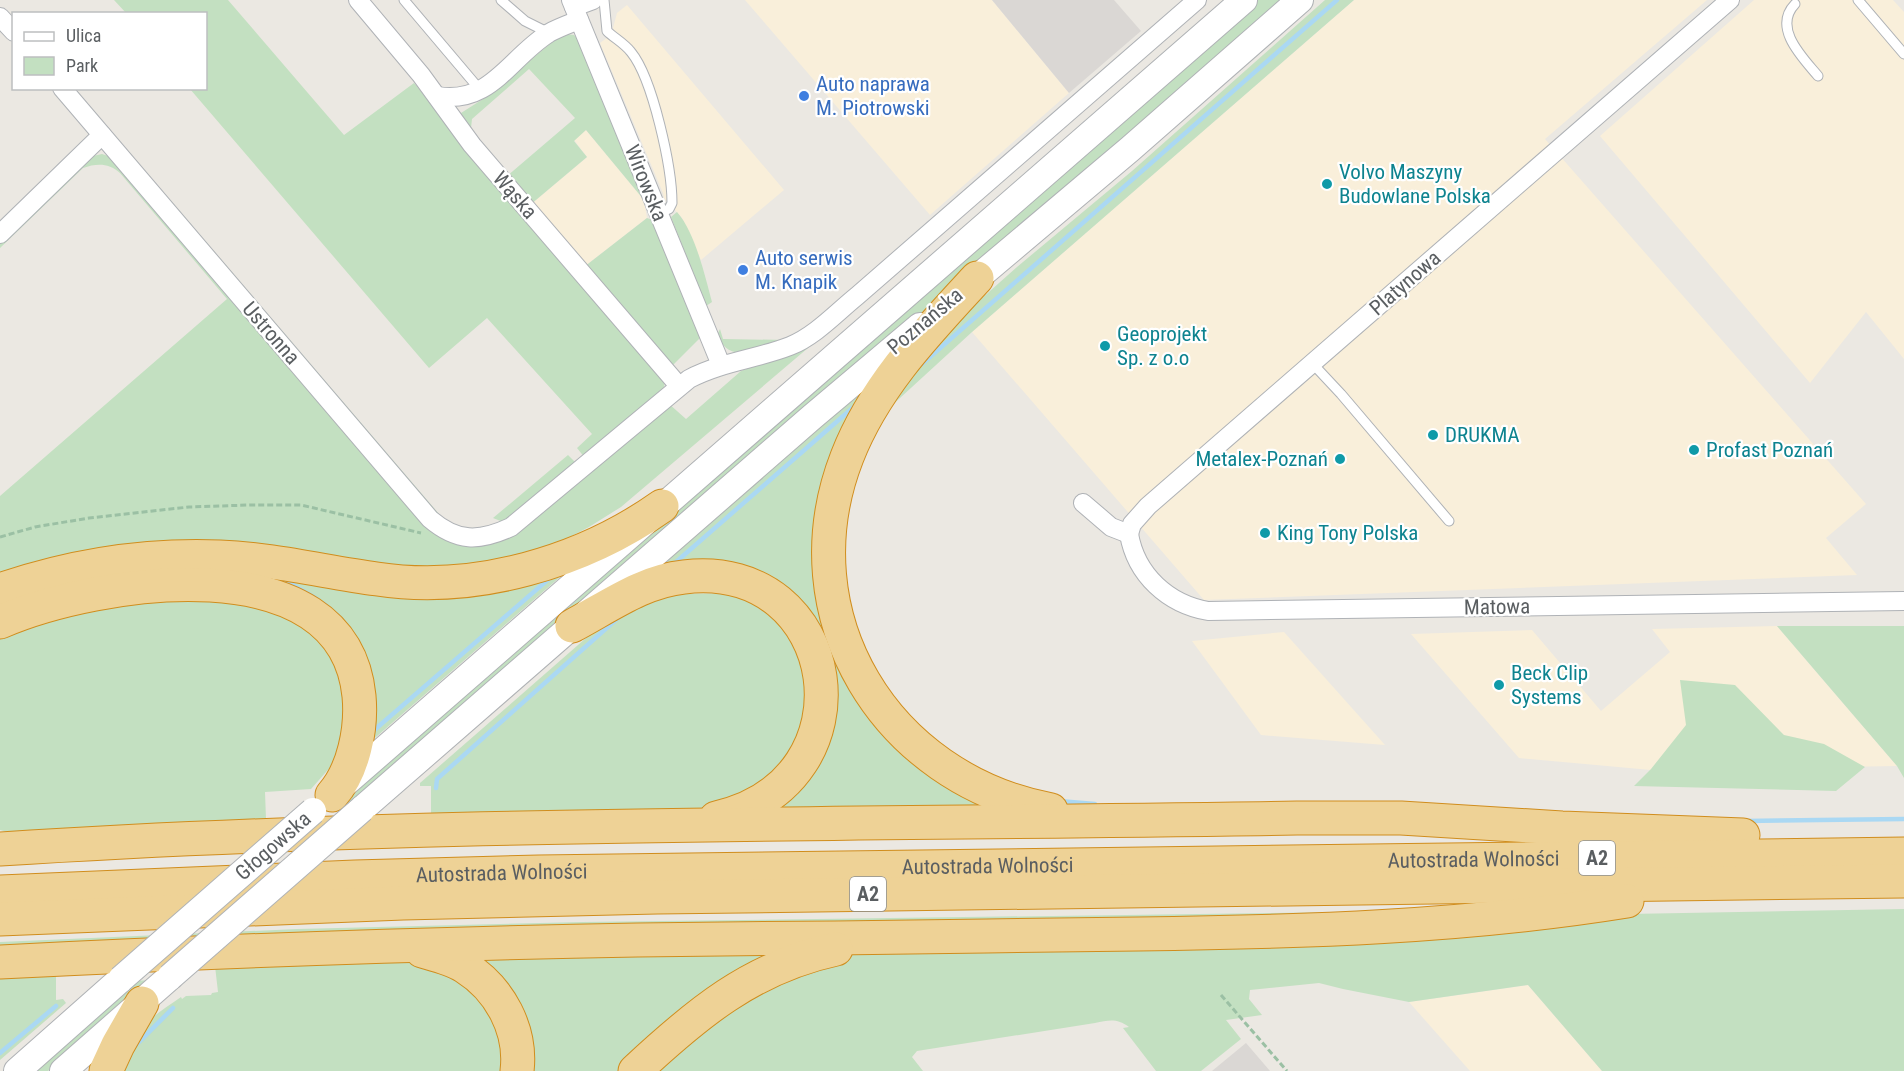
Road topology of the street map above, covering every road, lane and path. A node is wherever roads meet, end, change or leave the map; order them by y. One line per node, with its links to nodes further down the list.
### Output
1 (358, 0): 20 (street, Wąska)
2 (404, 0): 19 (lane)
3 (501, 0): 15 (lane)
4 (593, 0): 12 (street)
5 (604, 0): 22 (lane)
6 (1197, 0): 26 (street)
7 (1244, 0): 29 (main road, Poznańska)
8 (1300, 0): 24 (main road, Poznańska)
9 (1731, 0): 25 (street, Platynowa)
10 (1858, 0): 16 (lane)
11 (1796, 1): 17 (lane)
12 (575, 9): 15 (street); 22 (street, Wirowska)
13 (0, 17): 14 (street)
14 (12, 30)
15 (549, 33): 19 (street)
16 (1904, 54)
17 (1818, 76)
18 (64, 90): 21 (street, Ustronna)
19 (481, 91): 20 (street)
20 (437, 96): 27 (street, Wąska)
21 (102, 135): 23 (street); 31 (street, Ustronna)
22 (658, 214): 26 (street, Wirowska)
23 (0, 234)
24 (977, 278): 38 (main road, Poznańska); 40 (highway)
25 (1312, 363): 30 (lane); 32 (street, Platynowa)
26 (721, 365): 27 (street)
27 (679, 386): 31 (street)
28 (1083, 503): 32 (street)
29 (663, 506): 34 (highway); 36 (main road, Poznańska)
30 (1449, 521)
31 (441, 528): 33 (path)
32 (1129, 534): 35 (street, Matowa)
33 (0, 537)
34 (0, 590)
35 (1904, 602)
36 (531, 621): 39 (main road, Głogowska)
37 (0, 622): 39 (highway)
38 (561, 635): 41 (highway); 54 (main road, Głogowska, bridge)
39 (323, 803): 54 (main road, Głogowska, bridge)
40 (1115, 820): 41 (highway); 46 (highway)
41 (664, 826): 43 (highway)
42 (0, 836): 43 (highway)
43 (57, 845): 44 (highway)
44 (0, 849)
45 (1904, 854): 46 (highway, Autostrada Wolności / A2)
46 (1836, 855): 49 (highway, Autostrada Wolności / A2)
47 (1904, 880): 48 (highway, Autostrada Wolności / A2)
48 (1736, 883): 50 (highway, Autostrada Wolności / A2); 51 (highway)
49 (0, 892)
50 (0, 919)
51 (900, 937): 52 (highway); 60 (highway)
52 (375, 946): 53 (highway); 59 (highway)
53 (0, 962)
54 (132, 991): 56 (main road, Głogowska); 57 (main road, Głogowska); 58 (highway)
55 (1221, 995): 61 (path)
56 (17, 1071)
57 (63, 1071)
58 (106, 1071)
59 (517, 1071)
60 (635, 1071)
61 (1287, 1071)

